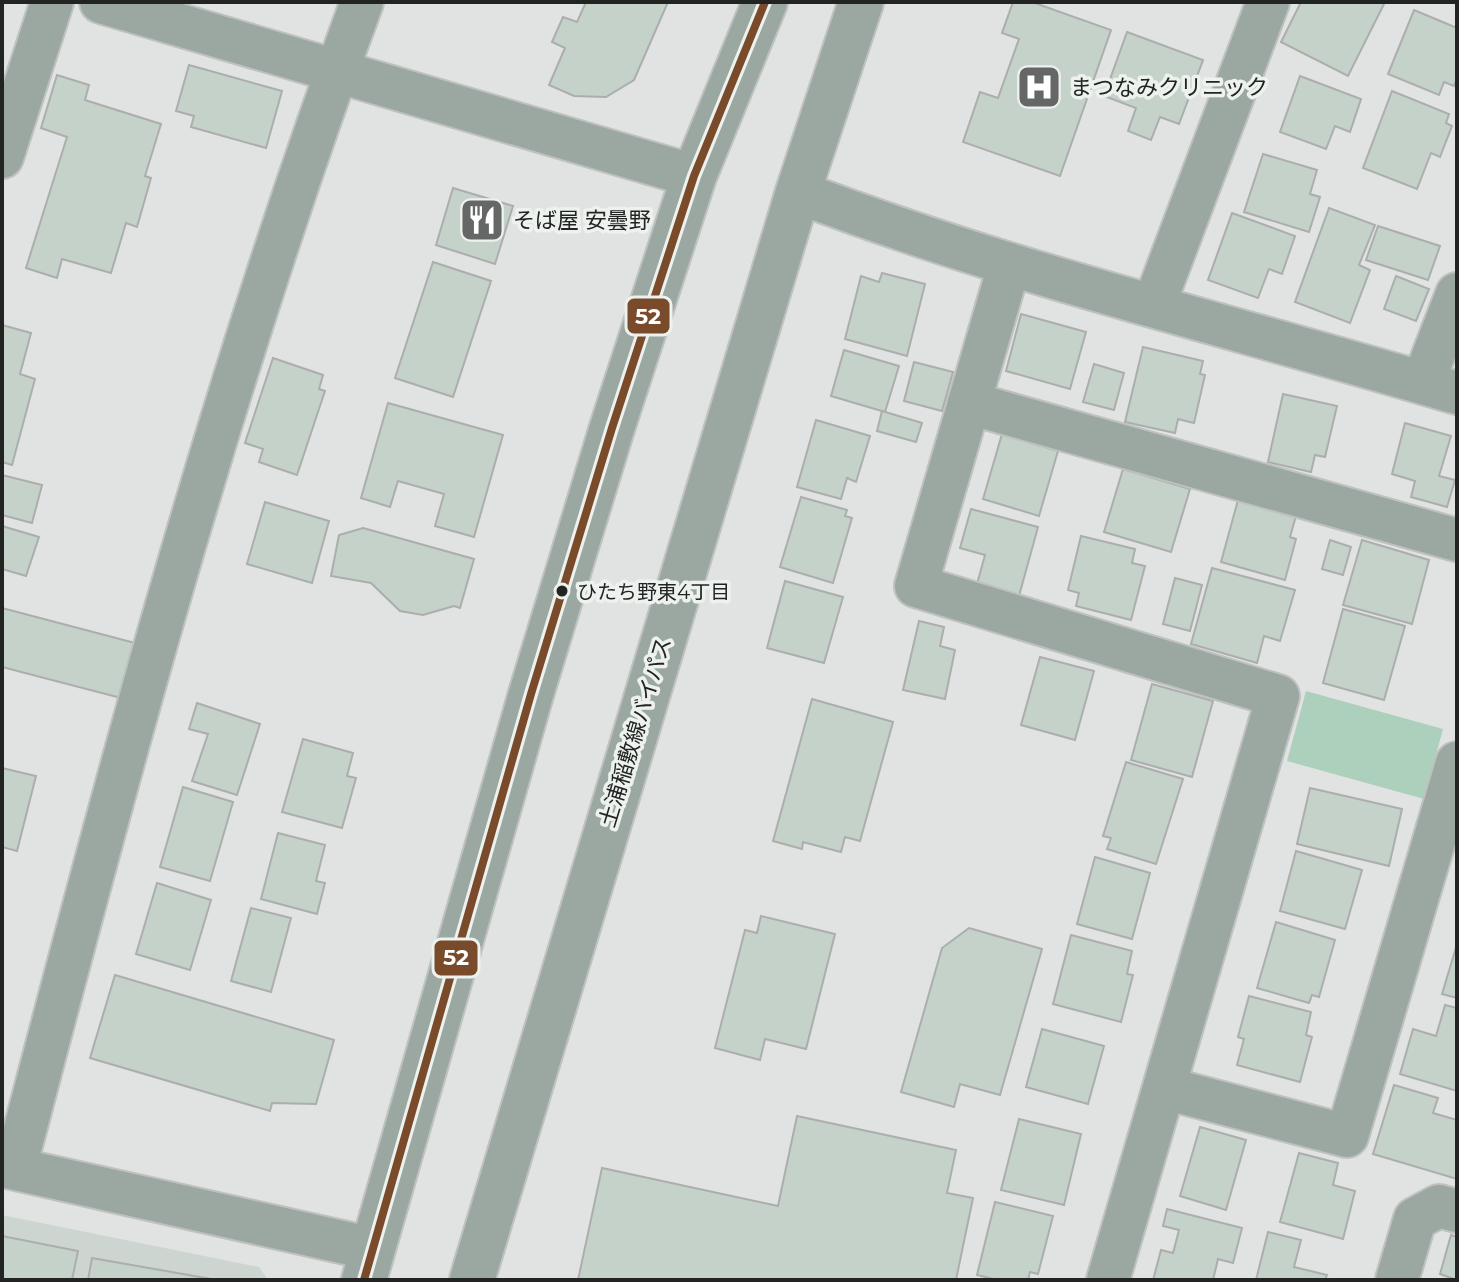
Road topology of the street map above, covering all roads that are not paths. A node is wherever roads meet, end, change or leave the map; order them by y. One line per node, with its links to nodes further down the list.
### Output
1 (52, 2): 8 (street)
2 (101, 2): 7 (street)
3 (362, 2): 7 (street)
4 (765, 2): 9 (main road)
5 (861, 2): 10 (main road, 土浦稲敷線バイパス)
6 (1268, 2): 13 (street)
7 (337, 69): 9 (street); 19 (street)
8 (2, 157)
9 (694, 176): 21 (main road)
10 (798, 192): 11 (street); 22 (main road, 土浦稲敷線バイパス)
11 (1009, 266): 13 (street); 15 (street)
12 (1457, 294): 14 (street)
13 (1154, 305): 14 (street)
14 (1440, 388)
15 (969, 403): 16 (street); 18 (street)
16 (1457, 540)
17 (1457, 763): 18 (street)
18 (1165, 1088): 23 (street)
19 (8, 1167): 21 (street)
20 (1457, 1211): 24 (street)
21 (368, 1265)
22 (472, 1280)
23 (1108, 1280)
24 (1397, 1280)

